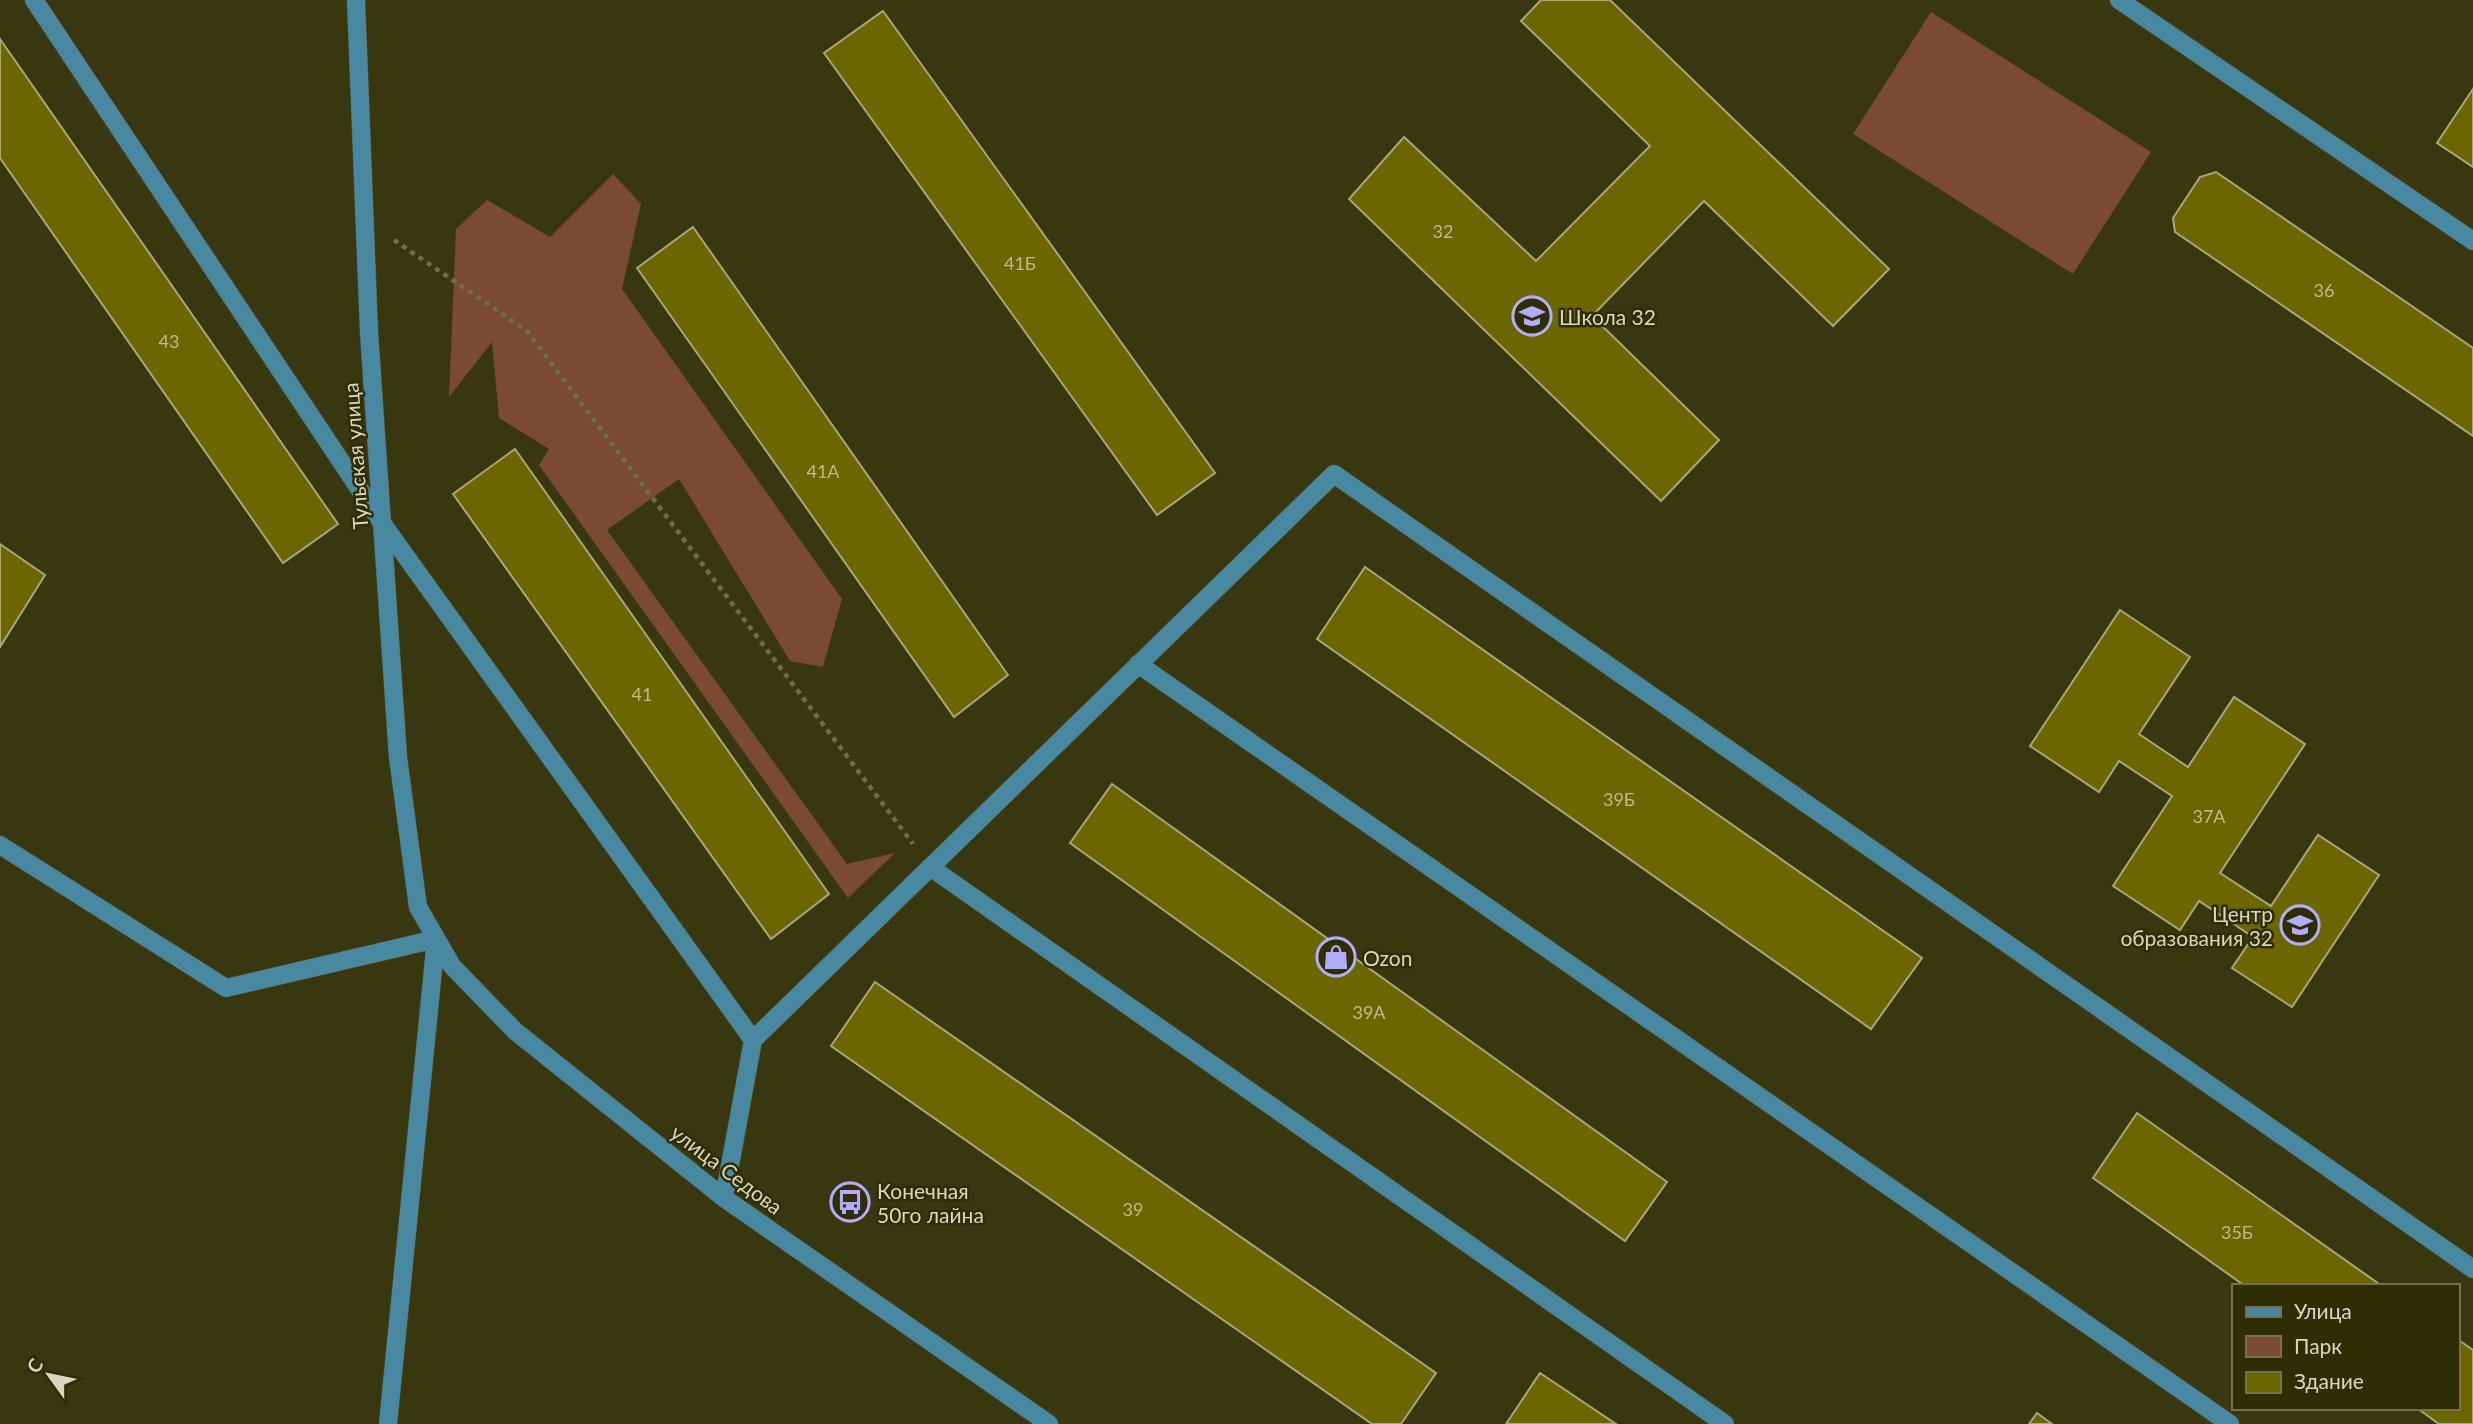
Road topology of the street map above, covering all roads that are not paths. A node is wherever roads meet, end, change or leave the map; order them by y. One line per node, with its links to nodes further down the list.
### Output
1 (34, 0): 5 (street)
2 (356, 0): 5 (street, Тульская улица)
3 (2119, 0): 4 (street)
4 (2473, 241)
5 (382, 523): 9 (street, Тульская улица); 11 (street)
6 (1138, 664): 8 (street); 13 (street); 17 (street)
7 (0, 845): 10 (street)
8 (930, 867): 11 (street); 16 (street)
9 (418, 907): 10 (street, улица Седова)
10 (436, 939): 12 (street, улица Седова); 14 (street)
11 (753, 1040): 12 (street)
12 (724, 1198): 15 (street, улица Седова)
13 (2473, 1269)
14 (388, 1424)
15 (1049, 1424)
16 (1725, 1424)
17 (2230, 1424)

